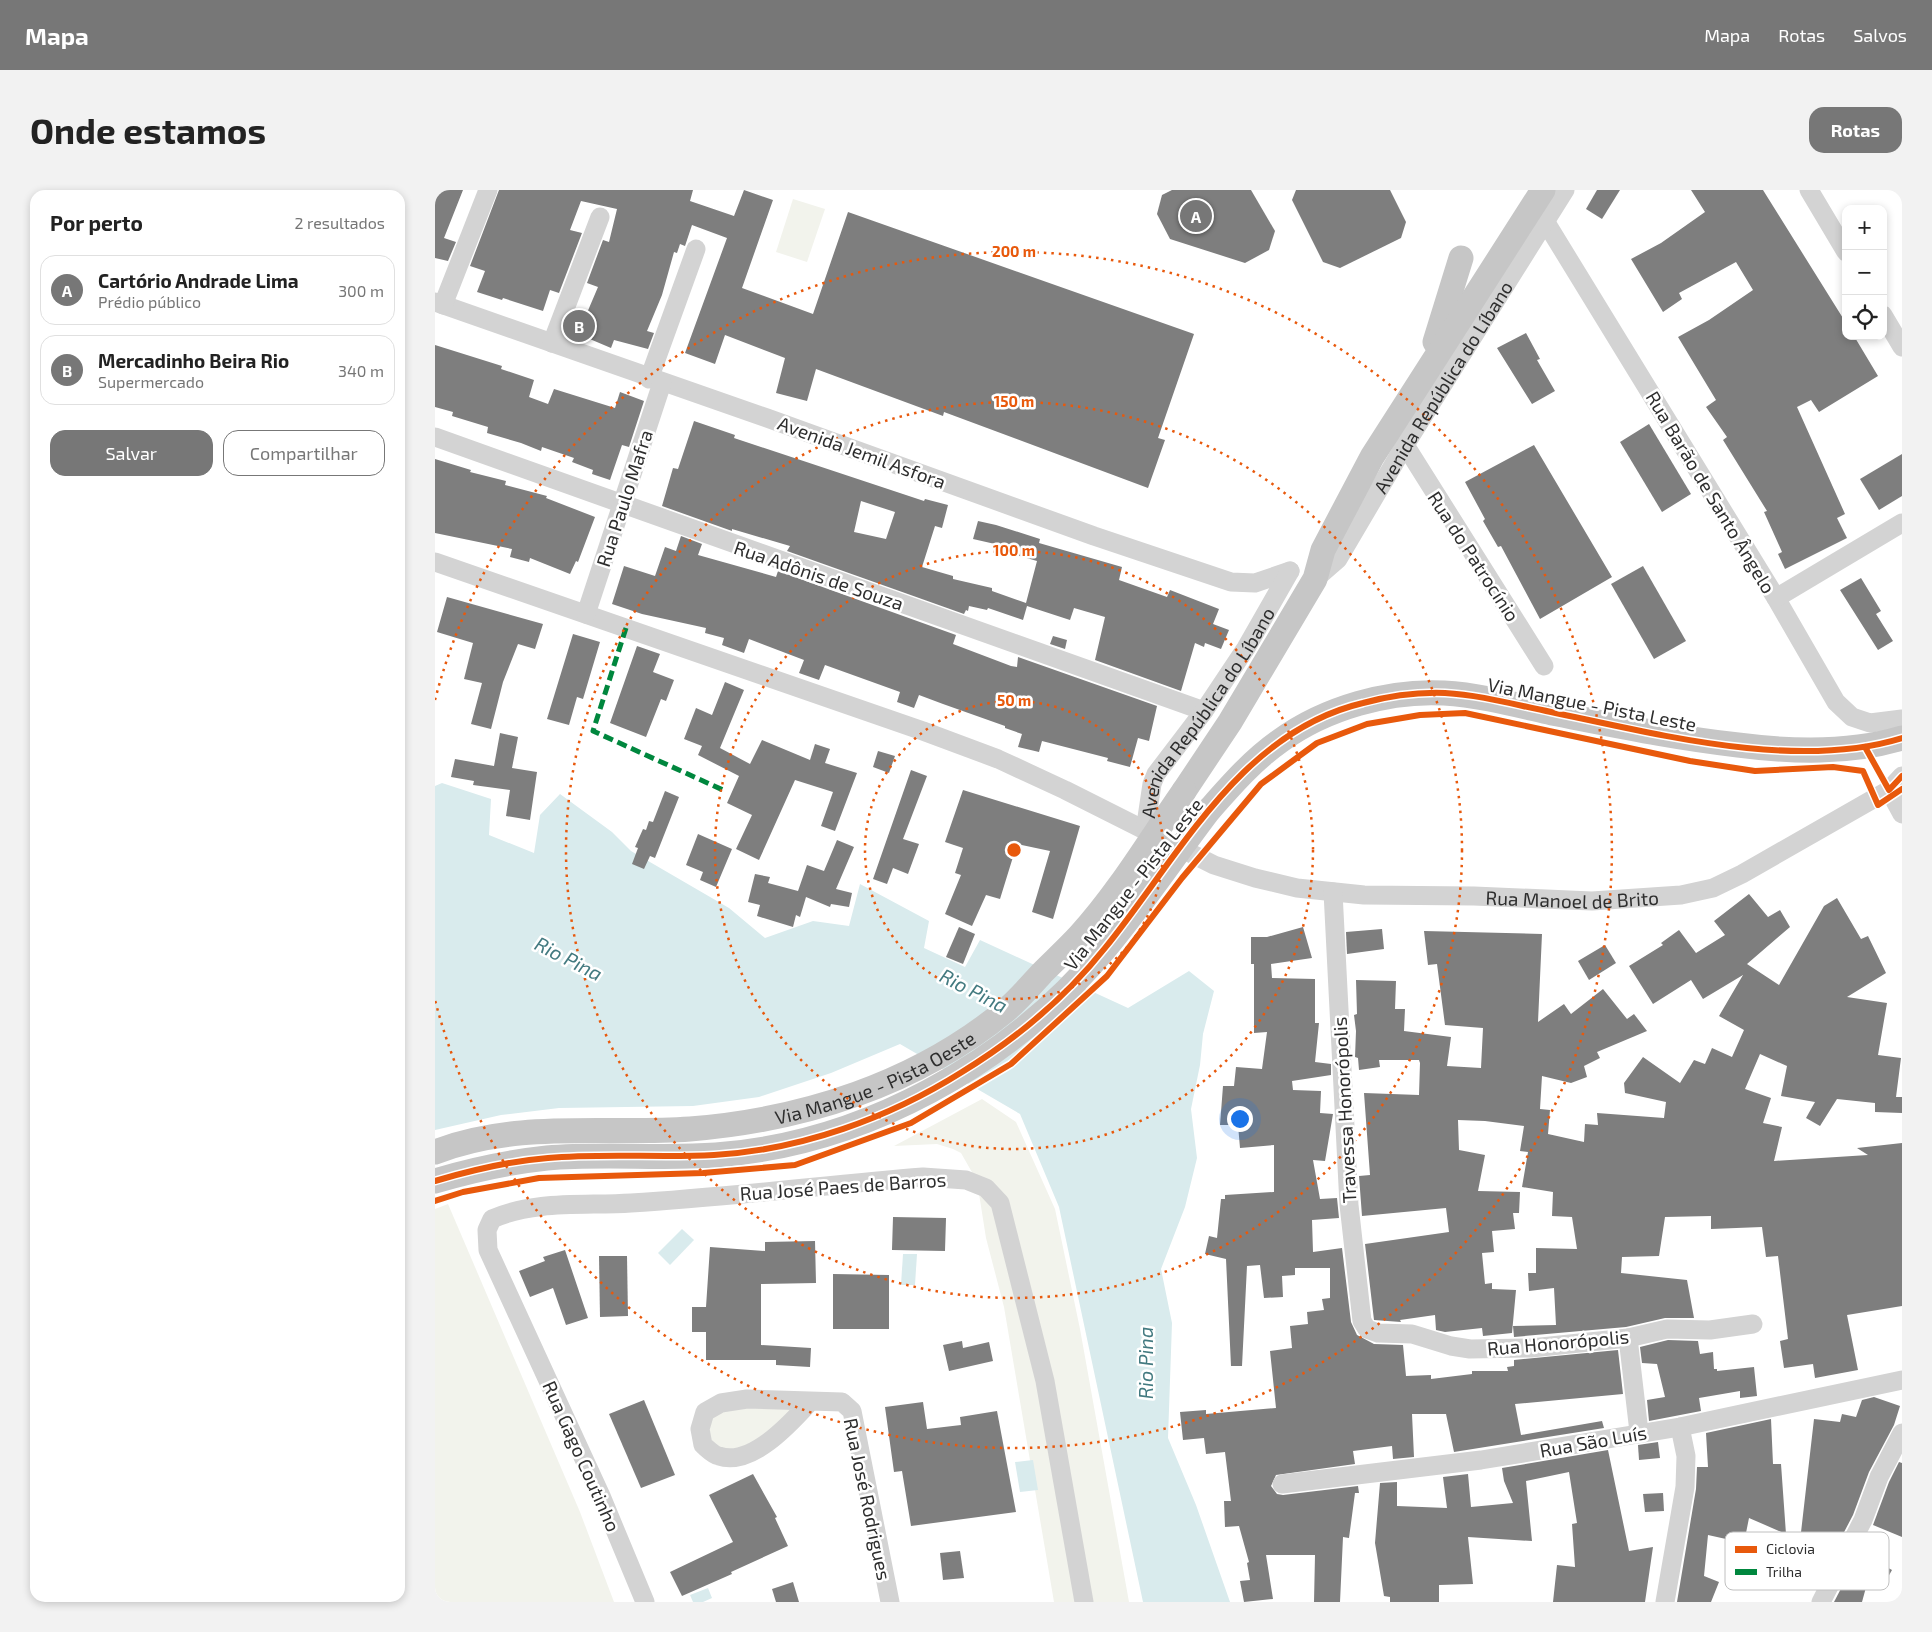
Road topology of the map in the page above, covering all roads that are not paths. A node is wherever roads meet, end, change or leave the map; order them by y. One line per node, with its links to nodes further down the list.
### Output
1 (487, 190): 10 (street)
2 (1543, 190): 14 (main road, Avenida República do Líbano)
3 (1565, 190): 6 (street, Avenida República do Líbano)
4 (1809, 190): 8 (street)
5 (599, 217): 12 (street)
6 (1545, 221): 17 (street, Avenida República do Líbano); 23 (street, Rua Barão de Santo Ângelo)
7 (696, 249): 15 (street, Rua Paulo Mafra)
8 (1845, 250)
9 (1461, 258): 14 (main road)
10 (439, 304): 12 (street, Avenida Jemil Asfora)
11 (1887, 322): 13 (street)
12 (552, 343): 15 (street, Avenida Jemil Asfora)
13 (1902, 347)
14 (1426, 373): 22 (main road, Avenida República do Líbano)
15 (655, 381): 18 (street, Rua Paulo Mafra); 21 (street, Avenida Jemil Asfora)
16 (435, 437): 18 (street, Rua Adônis de Souza)
17 (1405, 446): 22 (street, Avenida República do Líbano); 25 (street, Rua do Patrocínio)
18 (622, 502): 24 (street, Rua Paulo Mafra); 26 (street, Rua Adônis de Souza)
19 (1902, 523): 23 (street)
20 (435, 562): 24 (street, Rua Manoel de Brito)
21 (1290, 571): 26 (street, Avenida República do Líbano)
22 (1310, 587): 34 (main road, Via Mangue - Pista Oeste, bridge)
23 (1776, 598): 27 (street, Rua Barão de Santo Ângelo)
24 (586, 614): 32 (street, Rua Manoel de Brito)
25 (1545, 666)
26 (1204, 711): 32 (street, Avenida República do Líbano)
27 (1902, 719)
28 (1902, 738): 35 (main road, Via Mangue - Pista Leste, bridge)
29 (1902, 776): 30 (street, Rua Manoel de Brito)
30 (1889, 790): 31 (street); 33 (street, Rua Manoel de Brito)
31 (1902, 814)
32 (1145, 830): 33 (street, Rua Manoel de Brito)
33 (1333, 892): 38 (street, Travessa Honorópolis)
34 (435, 1152)
35 (435, 1181)
36 (518, 1312): 48 (street, Rua Gago Coutinho); 50 (street, Rua José Paes de Barros)
37 (1753, 1324): 39 (street, Rua Honorópolis)
38 (1365, 1326): 39 (street, Rua Honorópolis)
39 (1627, 1338): 43 (street)
40 (1902, 1380): 42 (street, Rua São Luís)
41 (809, 1403): 41 (street, Rua José Rodrigues); 49 (street, Rua José Rodrigues)
42 (1680, 1426): 43 (street, Rua São Luís); 51 (street)
43 (1639, 1432): 45 (street, Rua São Luís)
44 (1902, 1432): 46 (street)
45 (1282, 1484)
46 (1857, 1532)
47 (1827, 1590): 52 (street)
48 (645, 1602)
49 (890, 1602)
50 (1084, 1602)
51 (1665, 1602)
52 (1821, 1602)

